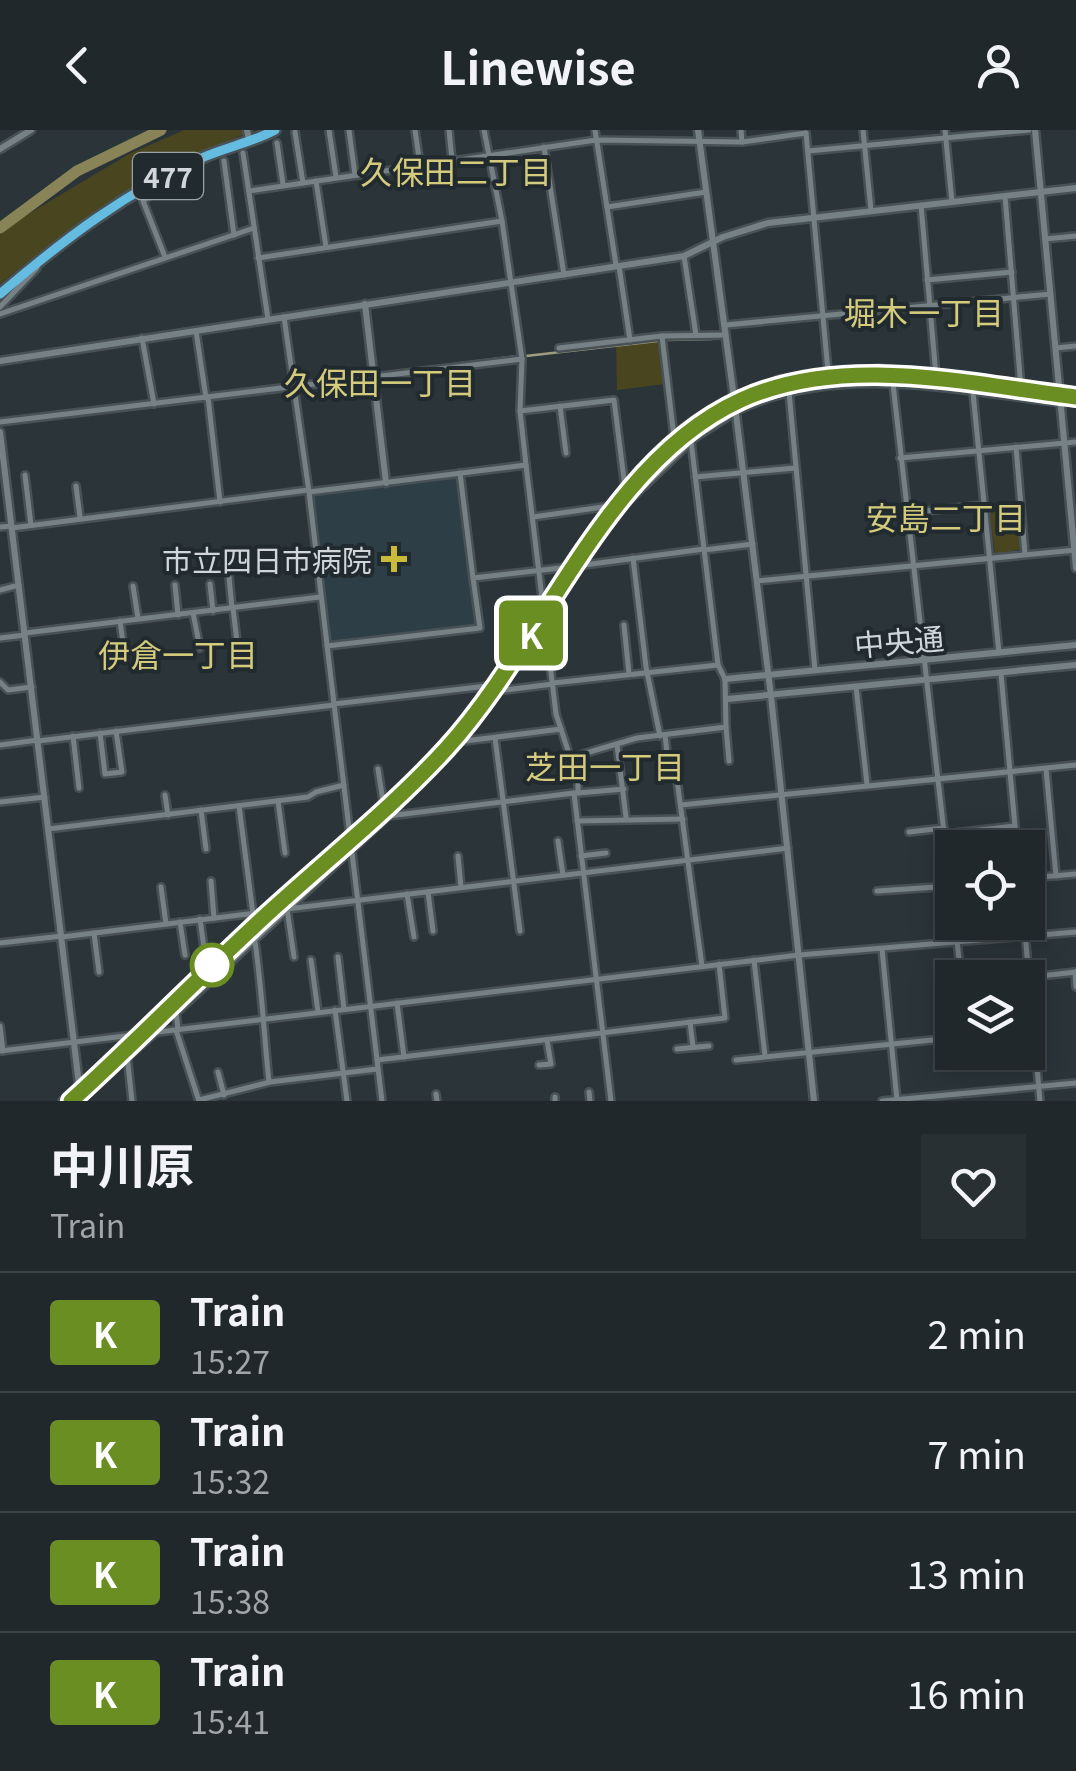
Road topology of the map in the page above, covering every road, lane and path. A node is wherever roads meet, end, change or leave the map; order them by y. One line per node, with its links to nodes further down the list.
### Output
1 (32, 130): 24 (street)
2 (276, 130): 17 (highway, 477)
3 (329, 130): 33 (street)
4 (349, 130): 32 (street)
5 (415, 130): 30 (street)
6 (449, 130): 28 (street)
7 (484, 130): 27 (street)
8 (595, 130): 18 (street)
9 (698, 130): 19 (street)
10 (741, 130): 20 (street)
11 (863, 130): 22 (street)
12 (1032, 130): 15 (street); 40 (street)
13 (295, 132): 35 (street)
14 (806, 132): 20 (street); 25 (street)
15 (986, 132): 16 (street)
16 (945, 134): 22 (street); 42 (street)
17 (248, 135): 31 (highway, 477)
18 (596, 140): 19 (street); 23 (street); 44 (street)
19 (700, 142): 20 (street); 39 (street)
20 (742, 142)
21 (277, 143): 36 (street)
22 (864, 146): 25 (street); 45 (street)
23 (544, 147): 27 (street); 60 (street)
24 (0, 149)
25 (808, 151): 46 (street)
26 (243, 153): 38 (street)
27 (490, 154): 28 (street); 47 (street)
28 (452, 160): 30 (street)
29 (224, 161): 49 (street)
30 (420, 165): 32 (street)
31 (182, 168): 50 (highway, 477); 56 (street)
32 (355, 175): 33 (street)
33 (336, 178): 34 (street)
34 (316, 181): 35 (street); 54 (street)
35 (303, 183): 36 (street)
36 (284, 186): 38 (street)
37 (1076, 188): 40 (street)
38 (248, 191): 48 (street)
39 (706, 192): 44 (street); 53 (street)
40 (1040, 192): 41 (street); 52 (street)
41 (1005, 196): 42 (street); 59 (street)
42 (952, 202): 43 (street)
43 (921, 205): 45 (street); 61 (street)
44 (607, 207): 58 (street)
45 (871, 210): 46 (street)
46 (814, 216): 53 (street); 71 (street)
47 (502, 221): 54 (street); 62 (street)
48 (254, 228): 49 (street); 57 (street)
49 (234, 235): 56 (street)
50 (67, 236): 63 (highway, 477); 68 (street)
51 (1076, 236): 52 (street)
52 (1045, 239): 64 (street)
53 (716, 242): 55 (street); 73 (street)
54 (326, 249): 57 (street)
55 (684, 256): 58 (street); 76 (street)
56 (166, 258): 69 (street)
57 (258, 258): 72 (street)
58 (617, 266): 60 (street); 79 (street)
59 (1012, 272): 61 (street); 65 (street)
60 (564, 275): 62 (street)
61 (927, 280): 67 (street)
62 (511, 283): 66 (street); 83 (street)
63 (0, 294)
64 (1051, 294): 65 (street); 82 (street)
65 (1014, 298): 67 (street); 90 (street)
66 (365, 304): 70 (street); 86 (street)
67 (930, 306): 71 (street); 87 (street)
68 (0, 307)
69 (0, 314)
70 (284, 316): 72 (street); 89 (street)
71 (824, 316): 73 (street); 85 (street)
72 (268, 319): 74 (street)
73 (726, 325): 75 (street)
74 (196, 329): 77 (street); 94 (street)
75 (727, 334): 76 (street); 95 (street)
76 (696, 335): 78 (street)
77 (142, 338): 84 (street); 97 (street)
78 (662, 339): 79 (street); 103 (street)
79 (630, 340): 81 (street)
80 (1076, 346): 82 (street)
81 (560, 348)
82 (1056, 348): 91 (street)
83 (522, 359): 86 (street); 99 (street)
84 (0, 361)
85 (828, 371): 87 (street); 95 (street)
86 (375, 376): 89 (street); 118 (street)
87 (936, 377): 90 (street)
88 (892, 384): 92 (street); 93 (street); 111 (street)
89 (295, 386): 94 (street); 121 (street)
90 (1022, 388): 91 (street)
91 (1060, 391): 96 (street)
92 (789, 392): 100 (street); 113 (street)
93 (973, 393): 96 (street); 109 (street)
94 (207, 397): 97 (street); 122 (street)
95 (734, 398): 100 (street); 103 (street)
96 (1060, 403): 106 (street)
97 (154, 404): 101 (street)
98 (560, 406): 99 (street); 110 (street); 120 (street)
99 (520, 411): 112 (street)
100 (736, 412): 104 (street); 115 (street)
101 (0, 422)
102 (0, 432): 108 (street)
103 (674, 437): 120 (street)
104 (690, 441): 117 (street); 120 (street)
105 (1076, 442): 106 (street)
106 (1064, 443): 107 (street); 133 (street)
107 (1016, 447): 109 (street); 134 (street)
108 (1, 450): 129 (street)
109 (979, 451): 111 (street); 123 (street)
110 (566, 454)
111 (900, 458): 125 (street)
112 (526, 465): 114 (street); 126 (street)
113 (796, 468): 115 (street); 142 (street)
114 (460, 473): 118 (street); 143 (street)
115 (744, 473): 117 (street); 131 (street)
116 (26, 474): 128 (street)
117 (695, 477): 132 (street)
118 (386, 483): 121 (street)
119 (76, 486): 127 (street)
120 (625, 487): 124 (street)
121 (308, 491): 122 (street); 150 (street)
122 (220, 502): 127 (street)
123 (984, 504): 125 (street); 137 (street)
124 (610, 506): 126 (street); 138 (street)
125 (906, 513): 139 (street)
126 (533, 517): 141 (street)
127 (80, 519): 128 (street)
128 (32, 526): 129 (street)
129 (12, 527): 130 (street); 146 (street)
130 (0, 528)
131 (753, 544): 132 (street); 144 (street)
132 (704, 549): 136 (street); 168 (street)
133 (1075, 550): 134 (street); 140 (street)
134 (1026, 555): 137 (street)
135 (226, 556): 152 (street)
136 (633, 558): 138 (street); 171 (street)
137 (990, 558): 139 (street); 164 (street)
138 (569, 566): 141 (street); 151 (street)
139 (913, 566): 142 (street); 167 (street)
140 (1076, 568)
141 (539, 570): 143 (street); 151 (street)
142 (806, 577): 144 (street); 170 (street)
143 (473, 578): 162 (street)
144 (757, 581): 173 (street)
145 (210, 584): 153 (street)
146 (20, 585): 149 (street); 159 (street)
147 (175, 585): 155 (street)
148 (134, 586): 156 (street)
149 (0, 590)
150 (321, 597): 152 (street); 162 (street)
151 (544, 606): 178 (street); 179 (street)
152 (232, 608): 153 (street); 166 (street)
153 (213, 610): 154 (street)
154 (193, 613): 155 (street); 163 (street)
155 (178, 615): 156 (street)
156 (138, 619): 157 (street)
157 (120, 621): 159 (street); 165 (street)
158 (624, 625): 172 (street)
159 (25, 634): 160 (street); 181 (street)
160 (0, 638)
161 (1076, 645): 164 (street, 中央通)
162 (327, 646): 184 (street)
163 (200, 648)
164 (998, 653): 167 (street, 中央通)
165 (125, 657)
166 (239, 659)
167 (924, 659): 170 (street, 中央通); 176 (street)
168 (718, 665): 171 (street); 175 (street)
169 (1076, 665): 174 (street, 中央通)
170 (815, 670): 173 (street, 中央通)
171 (647, 672): 172 (street); 189 (street)
172 (629, 674): 178 (street)
173 (768, 674): 175 (street, 中央通); 182 (street)
174 (1001, 674): 176 (street, 中央通); 201 (street)
175 (726, 679): 183 (street)
176 (928, 680): 180 (street, 中央通); 202 (street)
177 (0, 682): 181 (street)
178 (553, 684): 179 (street); 186 (street)
179 (490, 686): 184 (street); 214 (street)
180 (856, 687): 182 (street, 中央通); 203 (street)
181 (32, 688): 192 (street)
182 (771, 696): 183 (street, 中央通); 208 (street)
183 (728, 699): 185 (street)
184 (334, 705): 187 (street); 204 (street)
185 (726, 727): 189 (street); 197 (street)
186 (560, 729): 191 (street); 196 (street)
187 (116, 731): 188 (street); 188 (street)
188 (100, 733): 190 (street)
189 (662, 735): 194 (street); 215 (street)
190 (73, 736): 192 (street); 205 (street)
191 (496, 738): 193 (street); 211 (street)
192 (38, 740): 195 (street); 210 (street)
193 (465, 741)
194 (617, 744): 196 (street); 206 (street)
195 (0, 745)
196 (569, 758): 207 (street)
197 (729, 761)
198 (1076, 766): 199 (street)
199 (1046, 768): 201 (street); 242 (street)
200 (378, 769): 214 (street)
201 (1010, 771): 202 (street); 222 (street)
202 (938, 778): 203 (street); 224 (street)
203 (866, 784): 208 (street)
204 (344, 785): 212 (street); 228 (street)
205 (79, 788)
206 (624, 790): 207 (street); 219 (street)
207 (576, 793): 211 (street); 221 (street)
208 (782, 793): 215 (street); 231 (street)
209 (165, 795): 218 (street)
210 (44, 797): 213 (street); 223 (street)
211 (504, 800): 233 (street); 245 (street)
212 (278, 801): 216 (street); 234 (street)
213 (0, 802)
214 (384, 802): 228 (street)
215 (681, 805): 220 (street)
216 (239, 806): 217 (street); 256 (street)
217 (201, 810): 218 (street); 232 (street)
218 (168, 815): 223 (street)
219 (626, 818): 220 (street); 221 (street)
220 (683, 819): 238 (street)
221 (577, 821): 237 (street)
222 (1015, 826): 225 (street); 226 (street)
223 (48, 829): 266 (street)
224 (944, 830)
225 (958, 830)
226 (1015, 830)
227 (935, 831): 229 (street)
228 (350, 832): 233 (street); 256 (street)
229 (909, 832)
230 (558, 841): 241 (street)
231 (788, 848): 238 (street); 275 (street)
232 (206, 849)
233 (352, 849): 252 (street); 253 (street)
234 (284, 853)
235 (606, 853): 237 (street)
236 (458, 856): 248 (street)
237 (581, 856): 239 (street)
238 (688, 860): 239 (street); 283 (street)
239 (583, 872): 241 (street); 287 (street)
240 (1076, 874): 242 (street)
241 (562, 875): 245 (street)
242 (1056, 876): 243 (street)
243 (1045, 877)
244 (211, 881): 257 (street)
245 (514, 881): 248 (street); 254 (street)
246 (162, 887): 260 (street)
247 (935, 887): 249 (street)
248 (461, 888): 250 (street)
249 (877, 891)
250 (428, 892): 251 (street); 262 (street)
251 (407, 894): 252 (street); 267 (street)
252 (358, 900): 253 (street); 290 (street)
253 (287, 909): 270 (street); 276 (street)
254 (517, 910): 255 (street); 261 (street)
255 (508, 912)
256 (252, 914): 257 (street)
257 (214, 918): 258 (street)
258 (200, 919): 259 (street); 281 (street)
259 (180, 922): 260 (street); 274 (street)
260 (166, 924): 264 (street)
261 (510, 926)
262 (433, 931)
263 (1076, 932): 265 (street)
264 (94, 933): 266 (street); 284 (street)
265 (1045, 934)
266 (62, 936): 271 (street); 302 (street)
267 (414, 937)
268 (957, 940): 272 (street)
269 (986, 940): 272 (street)
270 (256, 942): 294 (street); 297 (street)
271 (0, 943)
272 (957, 943): 273 (street); 280 (street)
273 (882, 948): 275 (street); 303 (street)
274 (186, 955)
275 (798, 955): 279 (street); 308 (street)
276 (294, 957)
277 (338, 957): 291 (street)
278 (311, 960): 293 (street)
279 (754, 960): 282 (street); 310 (street)
280 (959, 960)
281 (206, 962)
282 (718, 964): 283 (street); 295 (street)
283 (702, 966): 287 (street)
284 (100, 972)
285 (1075, 972): 286 (street); 288 (street)
286 (1045, 975)
287 (596, 979): 289 (street); 299 (street)
288 (1076, 987)
289 (397, 1003): 290 (street); 311 (street)
290 (370, 1006): 291 (street); 312 (street)
291 (344, 1009): 292 (street)
292 (336, 1010): 293 (street); 318 (street)
293 (318, 1012): 294 (street)
294 (266, 1018): 297 (street); 319 (street)
295 (690, 1022): 299 (street); 305 (street)
296 (0, 1026): 307 (street)
297 (177, 1030): 298 (street); 326 (street)
298 (156, 1033): 302 (street); 309 (street)
299 (602, 1033): 300 (street); 333 (street)
300 (548, 1040): 311 (street); 314 (street)
301 (935, 1040): 303 (street)
302 (75, 1042): 307 (street); 321 (street)
303 (891, 1044): 308 (street); 327 (street)
304 (709, 1046): 305 (street)
305 (692, 1048): 306 (street)
306 (677, 1049)
307 (2, 1051)
308 (809, 1051): 310 (street); 334 (street)
309 (127, 1054): 325 (street); 329 (street)
310 (766, 1056): 313 (street)
311 (404, 1057): 312 (street)
312 (377, 1060): 315 (street)
313 (736, 1060)
314 (539, 1065)
315 (378, 1069): 318 (street); 331 (street)
316 (1036, 1070): 322 (street)
317 (218, 1072): 324 (street)
318 (343, 1073): 319 (street); 330 (street)
319 (269, 1083): 324 (street)
320 (1076, 1083): 322 (street)
321 (80, 1085): 325 (street); 328 (street)
322 (1039, 1086): 327 (street); 336 (street)
323 (589, 1092): 332 (street)
324 (224, 1095): 326 (street)
325 (80, 1100)
326 (199, 1100)
327 (896, 1100): 335 (street)
328 (62, 1101)
329 (132, 1101)
330 (347, 1101)
331 (382, 1101)
332 (590, 1101)
333 (611, 1101)
334 (814, 1101)
335 (882, 1101)
336 (1040, 1101)

